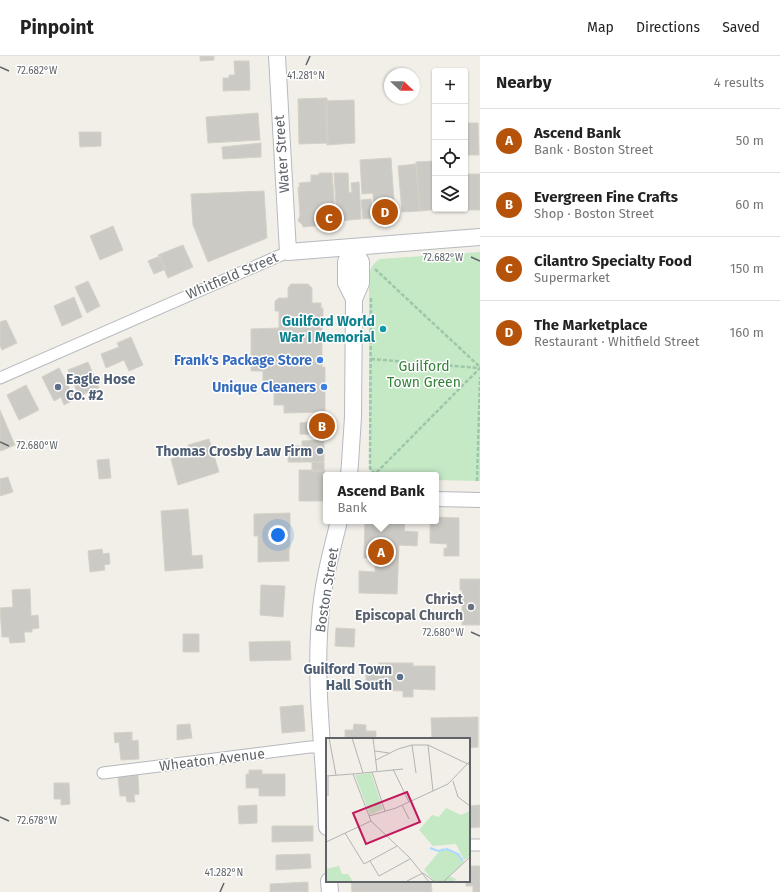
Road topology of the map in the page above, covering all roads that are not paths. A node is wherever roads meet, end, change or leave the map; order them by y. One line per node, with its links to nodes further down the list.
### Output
1 (277, 56): 4 (main road, Water Street)
2 (480, 237): 3 (main road, Whitfield Street)
3 (353, 248): 4 (main road, Whitfield Street); 6 (main road)
4 (288, 252): 5 (street, Whitfield Street)
5 (0, 378)
6 (349, 472)
7 (439, 499): 8 (street)
8 (480, 500)
9 (338, 524): 10 (main road, Boston Street)
10 (322, 747): 11 (street, Wheaton Avenue); 12 (main road, Boston Street)
11 (102, 774)
12 (326, 811)
13 (329, 882): 14 (main road)
14 (330, 892)

